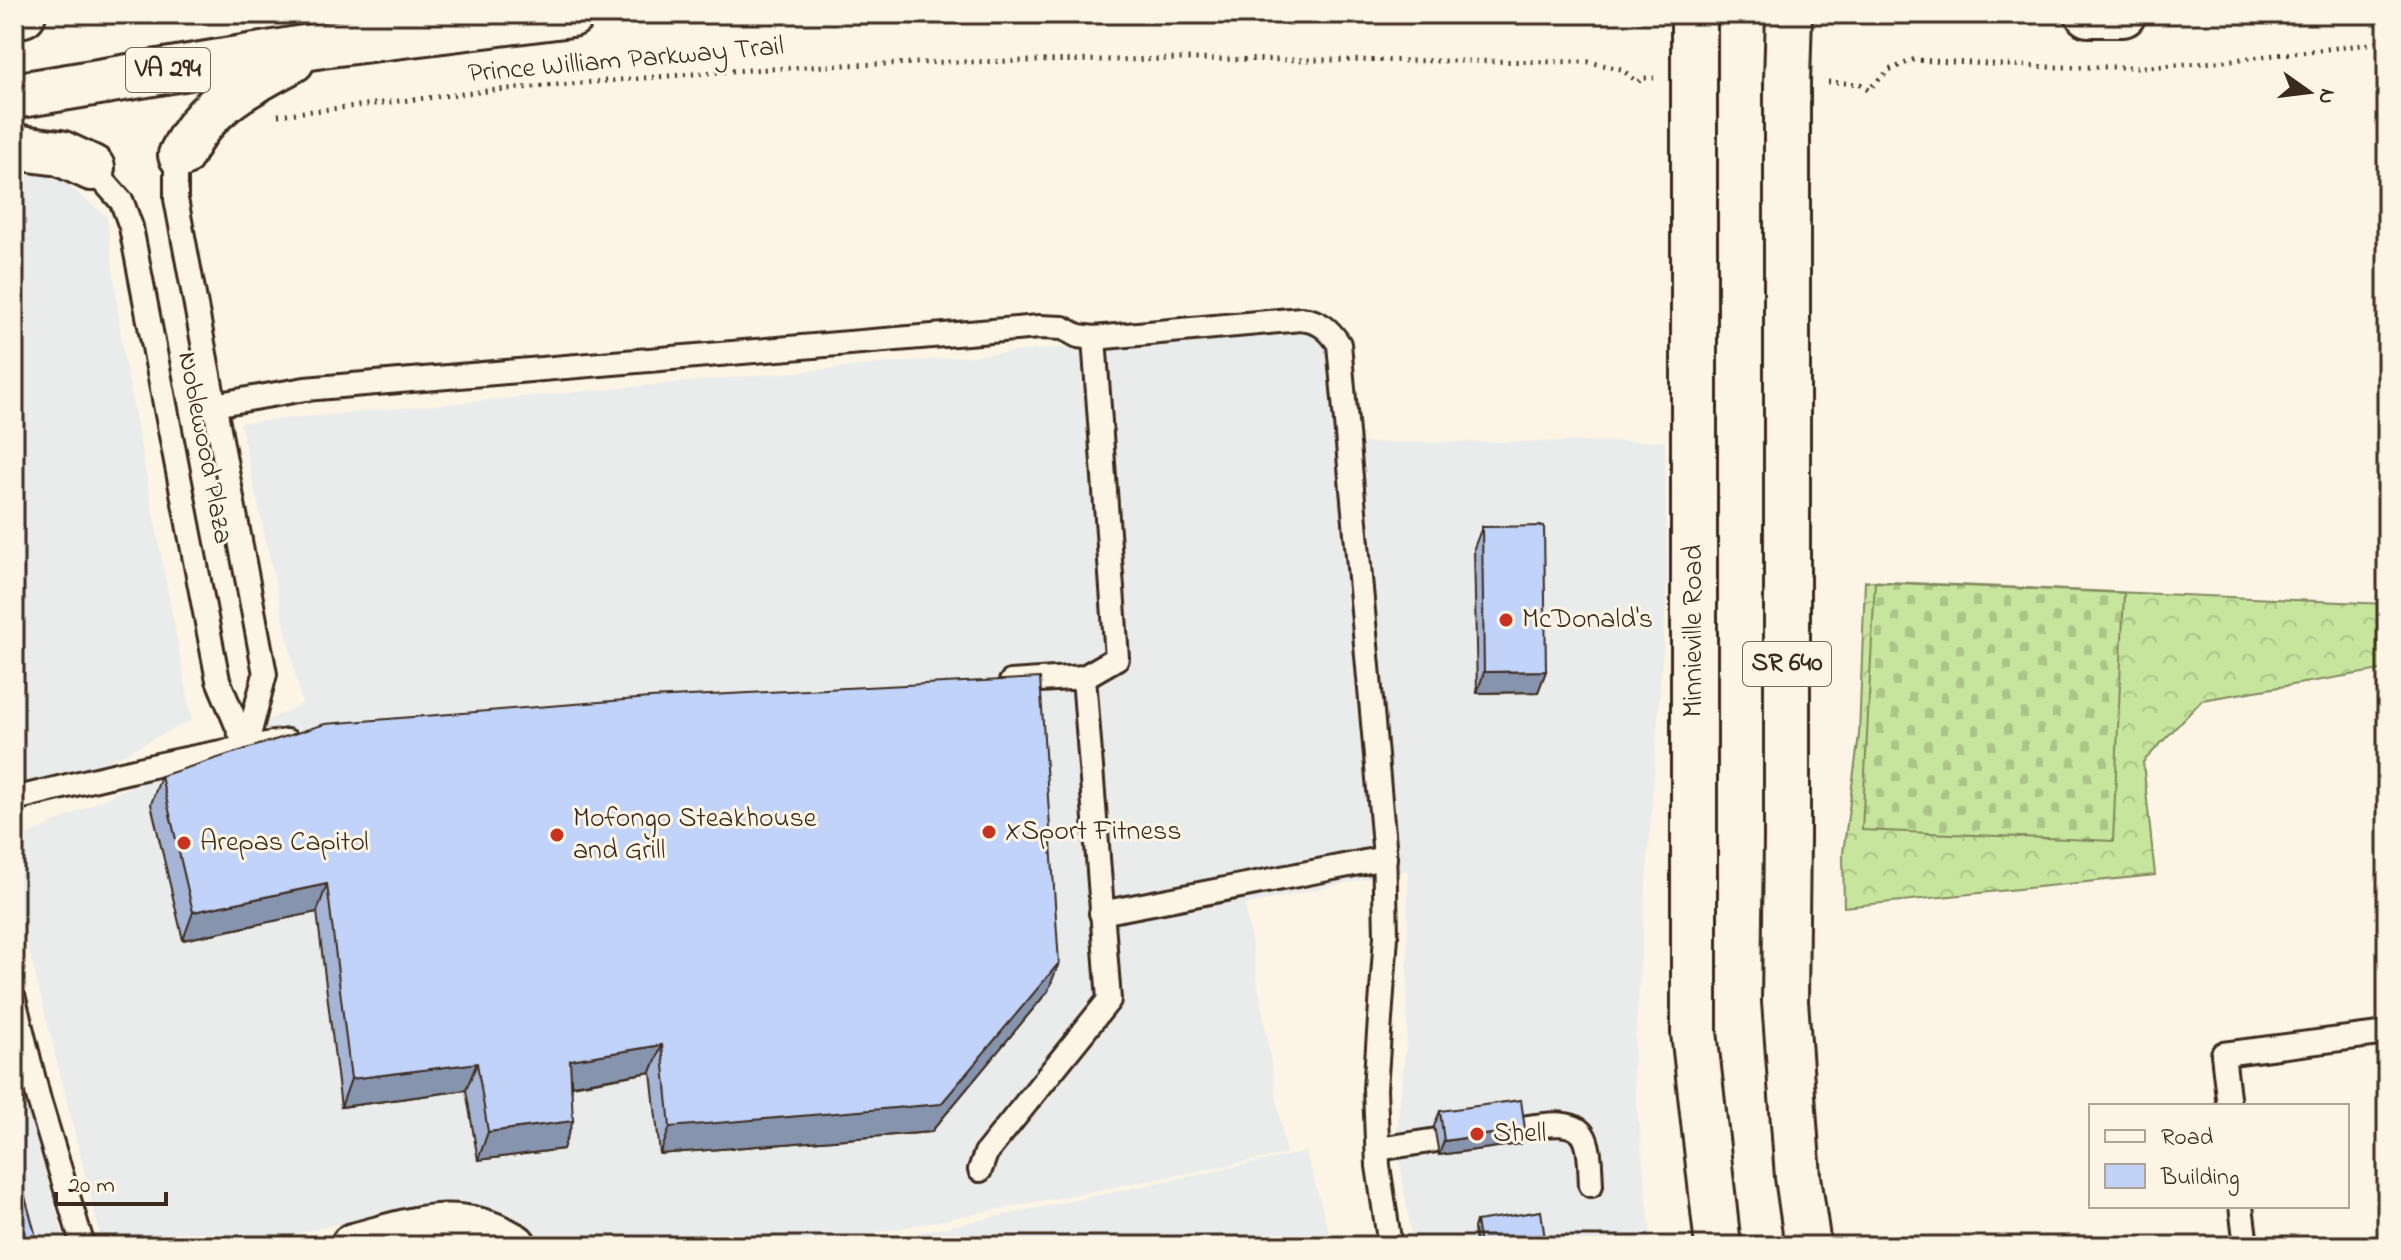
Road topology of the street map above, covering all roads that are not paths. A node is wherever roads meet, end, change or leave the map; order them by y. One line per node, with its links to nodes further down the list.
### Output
1 (23, 14): 7 (main road)
2 (572, 14): 8 (main road, VA 294)
3 (1694, 14): 35 (main road, Minnieville Road)
4 (1789, 14): 36 (main road, SR 640)
5 (2088, 14): 6 (main road)
6 (2123, 14)
7 (14, 16)
8 (322, 45): 9 (main road, VA 294); 11 (main road)
9 (14, 96)
10 (14, 147): 12 (main road)
11 (181, 155): 14 (lane, Noblewood Plaza)
12 (92, 168): 18 (lane, Noblewood Plaza)
13 (1094, 338): 14 (lane); 15 (lane); 20 (lane)
14 (214, 405): 18 (lane, Noblewood Plaza)
15 (1084, 677): 16 (lane); 21 (lane)
16 (988, 683)
17 (304, 739): 18 (lane)
18 (246, 747): 19 (lane)
19 (14, 799)
20 (1385, 858): 21 (lane); 27 (lane)
21 (1101, 913): 28 (lane)
22 (14, 999): 31 (lane)
23 (2387, 1033): 24 (lane)
24 (2229, 1104)
25 (1517, 1129): 29 (lane)
26 (1437, 1140): 27 (lane)
27 (1378, 1149): 34 (lane)
28 (980, 1170)
29 (1591, 1185)
30 (2241, 1208): 37 (lane)
31 (83, 1246)
32 (353, 1246): 33 (main road)
33 (514, 1246)
34 (1390, 1246)
35 (1718, 1246)
36 (1808, 1246)
37 (2246, 1246)

